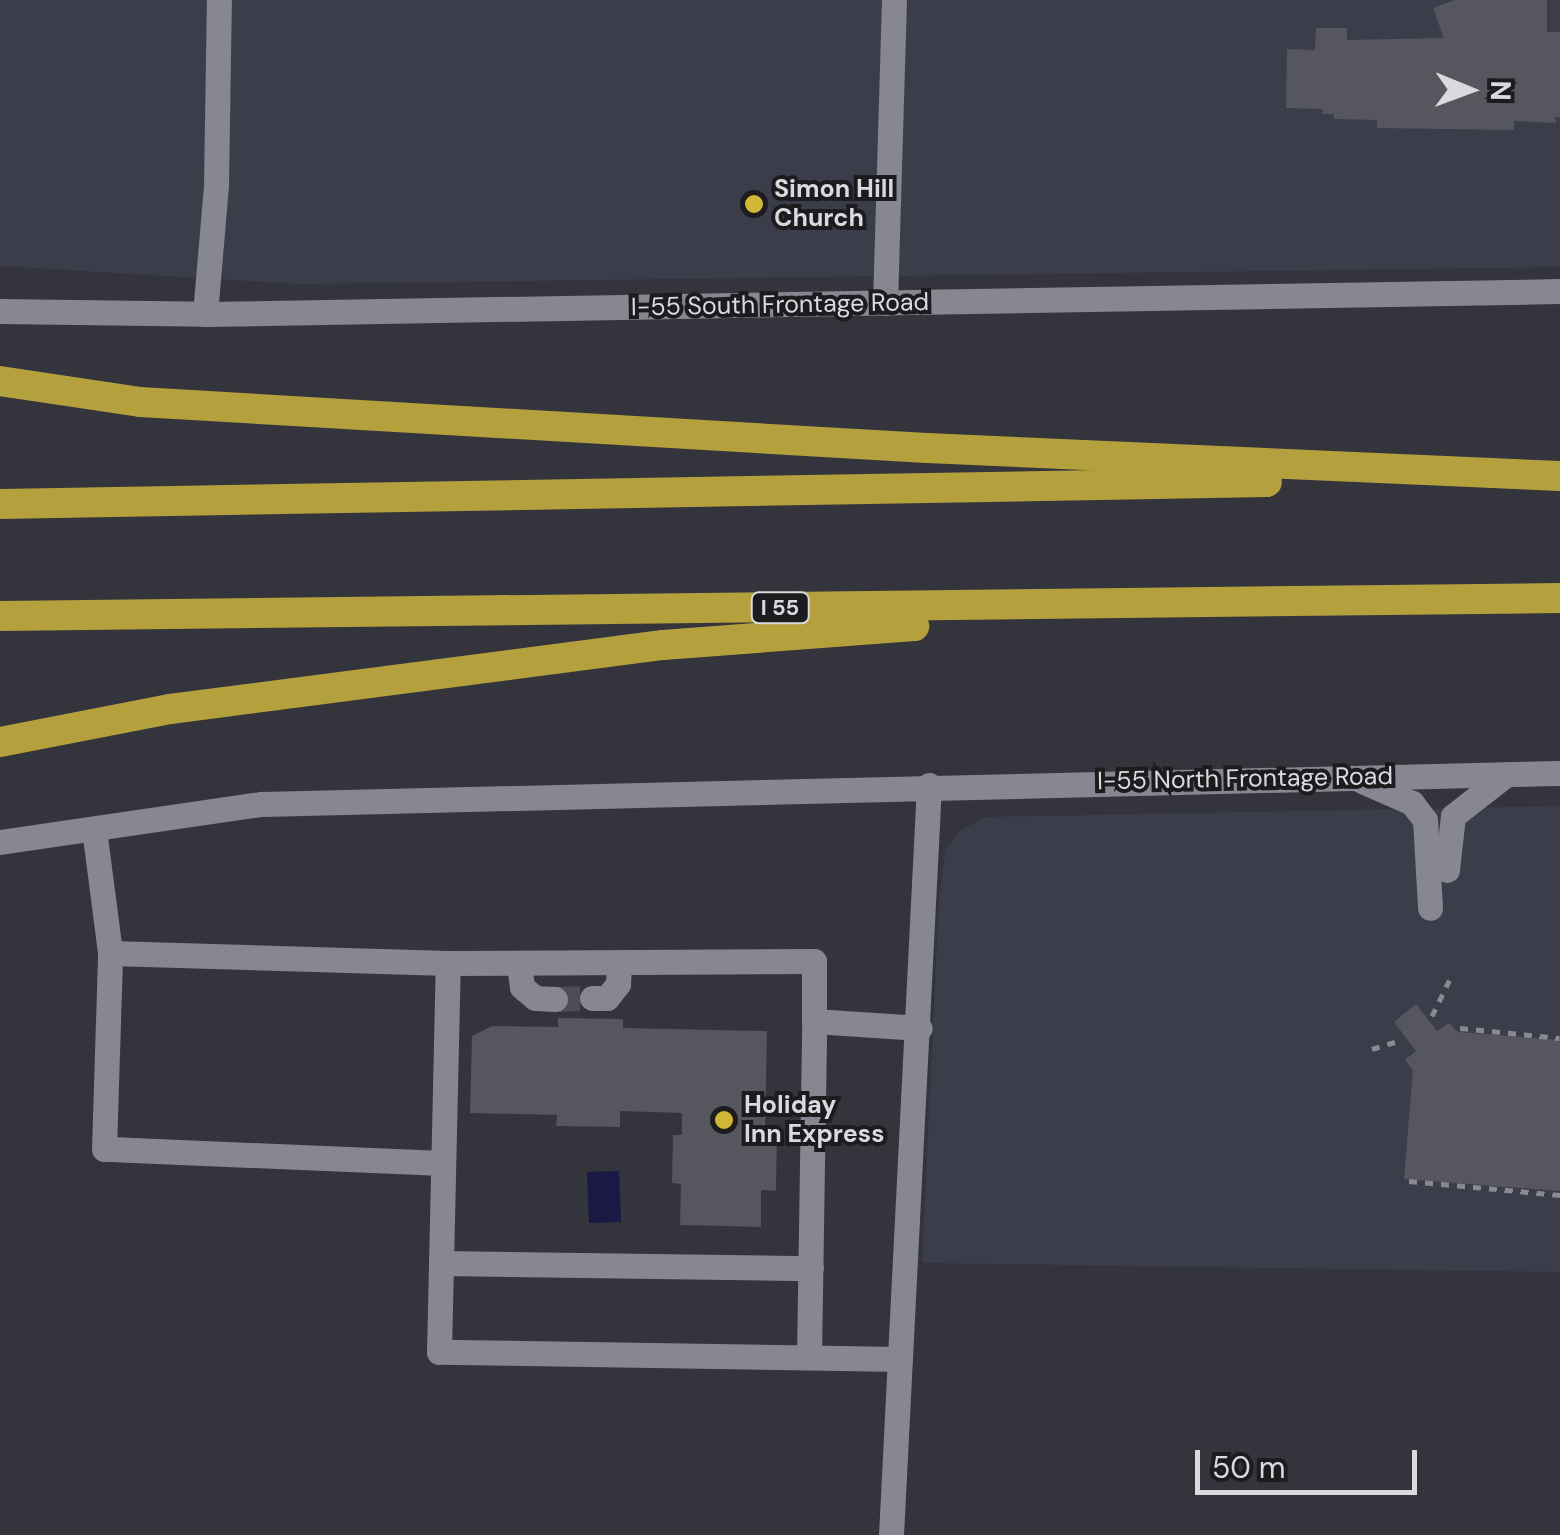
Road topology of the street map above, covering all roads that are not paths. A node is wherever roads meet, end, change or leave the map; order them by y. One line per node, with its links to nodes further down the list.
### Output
1 (219, 0): 6 (street)
2 (894, 0): 4 (street)
3 (1560, 291): 4 (street, I-55 South Frontage Road)
4 (885, 303): 6 (street, I-55 South Frontage Road)
5 (0, 311): 6 (street, I-55 South Frontage Road)
6 (206, 314)
7 (0, 381): 8 (highway)
8 (1559, 476): 9 (highway)
9 (0, 504)
10 (1560, 598): 11 (highway, I 55)
11 (1178, 605): 12 (highway, I 55); 13 (highway)
12 (0, 616)
13 (0, 742)
14 (1560, 772): 15 (street, I-55 North Frontage Road)
15 (1507, 774): 16 (street, I-55 North Frontage Road); 16 (street)
16 (1352, 777): 17 (street, I-55 North Frontage Road)
17 (930, 786): 18 (street, I-55 North Frontage Road); 27 (street)
18 (94, 829): 19 (street, I-55 North Frontage Road); 20 (street)
19 (0, 842)
20 (110, 953): 21 (street); 28 (street)
21 (448, 963): 22 (street); 28 (street)
22 (518, 963): 23 (street); 24 (street)
23 (619, 963): 25 (street); 26 (street)
24 (555, 998)
25 (592, 998)
26 (814, 1021): 27 (street); 30 (street)
27 (920, 1028): 32 (street)
28 (443, 1164): 29 (street)
29 (441, 1263): 30 (street); 31 (street)
30 (810, 1268): 31 (street)
31 (810, 1357): 32 (street)
32 (900, 1359): 33 (street)
33 (891, 1535)

